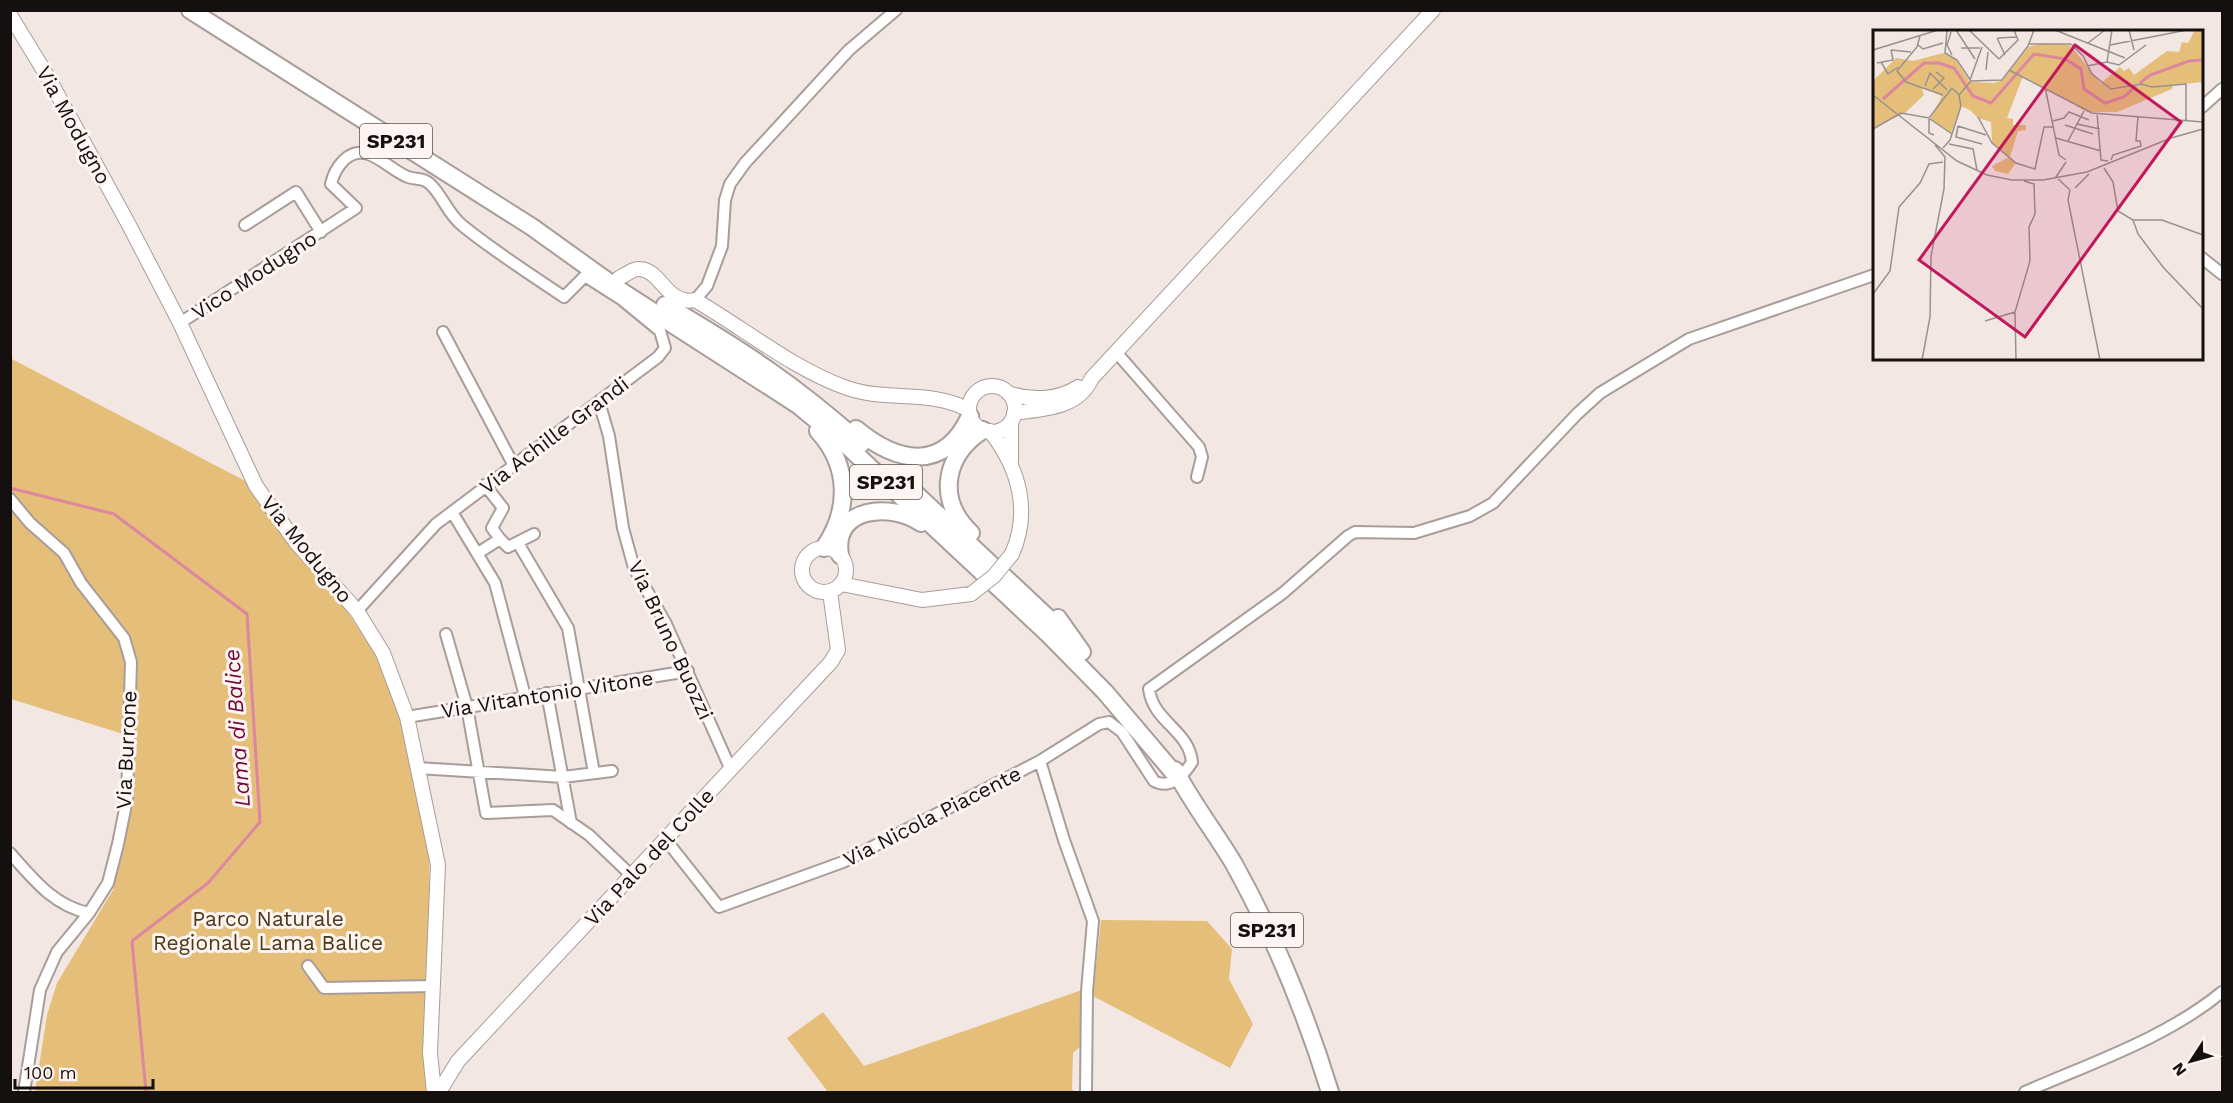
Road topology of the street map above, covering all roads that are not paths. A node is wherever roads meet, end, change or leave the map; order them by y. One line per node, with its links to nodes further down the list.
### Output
1 (190, 10): 8 (main road, SP231)
2 (896, 10): 16 (street)
3 (1434, 10): 22 (street)
4 (10, 15): 19 (street, Via Modugno)
5 (2223, 89): 6 (street)
6 (2203, 106)
7 (245, 225): 9 (street)
8 (532, 227): 13 (main road, SP231); 17 (main road, SP231)
9 (324, 230): 14 (street, Vico Modugno); 19 (street, Vico Modugno)
10 (2203, 259): 11 (street)
11 (2223, 274)
12 (1873, 276): 61 (street)
13 (619, 278): 16 (street); 18 (main road, SP231)
14 (576, 284): 15 (street, Via Achille Grandi)
15 (621, 299): 17 (street); 27 (street, Via Achille Grandi)
16 (695, 300): 26 (street)
17 (638, 301): 21 (main road, SP231)
18 (676, 312): 28 (main road); 47 (main road, SP231)
19 (180, 323): 44 (street, Via Modugno)
20 (443, 333): 31 (street)
21 (694, 336): 40 (main road); 46 (main road, SP231)
22 (1116, 352): 23 (street); 33 (street)
23 (1092, 378): 25 (street); 29 (street)
24 (975, 393): 25 (street); 26 (street); 28 (street)
25 (1008, 393): 29 (street)
26 (936, 397): 28 (street)
27 (598, 402): 31 (street, Via Achille Grandi); 48 (street, Via Bruno Buozzi)
28 (969, 413): 30 (street)
29 (1012, 417): 30 (street); 32 (street)
30 (986, 431): 32 (street); 47 (main road)
31 (513, 464): 34 (street, Via Achille Grandi)
32 (1011, 464): 43 (street, bridge)
33 (1197, 477)
34 (485, 485): 36 (street, Via Achille Grandi); 38 (street)
35 (10, 499): 66 (street, Via Burrone)
36 (452, 512): 41 (street); 44 (street, Via Achille Grandi)
37 (534, 534): 39 (street)
38 (500, 539): 39 (street); 41 (street)
39 (518, 543): 49 (street)
40 (824, 548): 42 (street); 43 (street)
41 (478, 553): 51 (street)
42 (840, 555): 43 (street); 46 (main road)
43 (835, 586): 56 (street, Via Palo del Colle)
44 (357, 611): 53 (street, Via Modugno)
45 (446, 634): 52 (street)
46 (1048, 634): 61 (main road, SP231)
47 (1082, 652): 61 (main road, SP231)
48 (688, 671): 49 (street, Via Vitantonio Vitone); 56 (street, Via Bruno Buozzi)
49 (581, 687): 50 (street, Via Vitantonio Vitone); 59 (street)
50 (547, 693): 51 (street, Via Vitantonio Vitone); 60 (street)
51 (525, 696): 52 (street, Via Vitantonio Vitone)
52 (467, 707): 53 (street, Via Vitantonio Vitone); 58 (street)
53 (406, 717): 55 (street, Via Modugno)
54 (1041, 761): 61 (street); 63 (street, Via Nicola Piacente); 75 (street, Via Nicola Piacente)
55 (417, 768): 58 (street); 68 (street, Via Modugno)
56 (731, 770): 63 (street, Via Palo del Colle)
57 (612, 771): 59 (street)
58 (479, 772): 60 (street); 62 (street)
59 (594, 773): 60 (street)
60 (563, 777): 62 (street)
61 (1179, 779): 76 (main road, SP231)
62 (571, 823): 65 (street)
63 (666, 840): 65 (street, Via Palo del Colle)
64 (10, 853): 66 (street)
65 (632, 876): 70 (street, Via Palo del Colle)
66 (89, 913): 72 (street, Via Burrone)
67 (308, 966): 68 (street)
68 (433, 986): 71 (street, Via Modugno)
69 (2223, 992): 77 (street)
70 (458, 1061): 71 (street); 74 (street, Via Palo del Colle)
71 (432, 1066): 73 (street, Via Modugno)
72 (24, 1092)
73 (434, 1092)
74 (439, 1092)
75 (1086, 1092)
76 (1330, 1092)
77 (2025, 1092)

